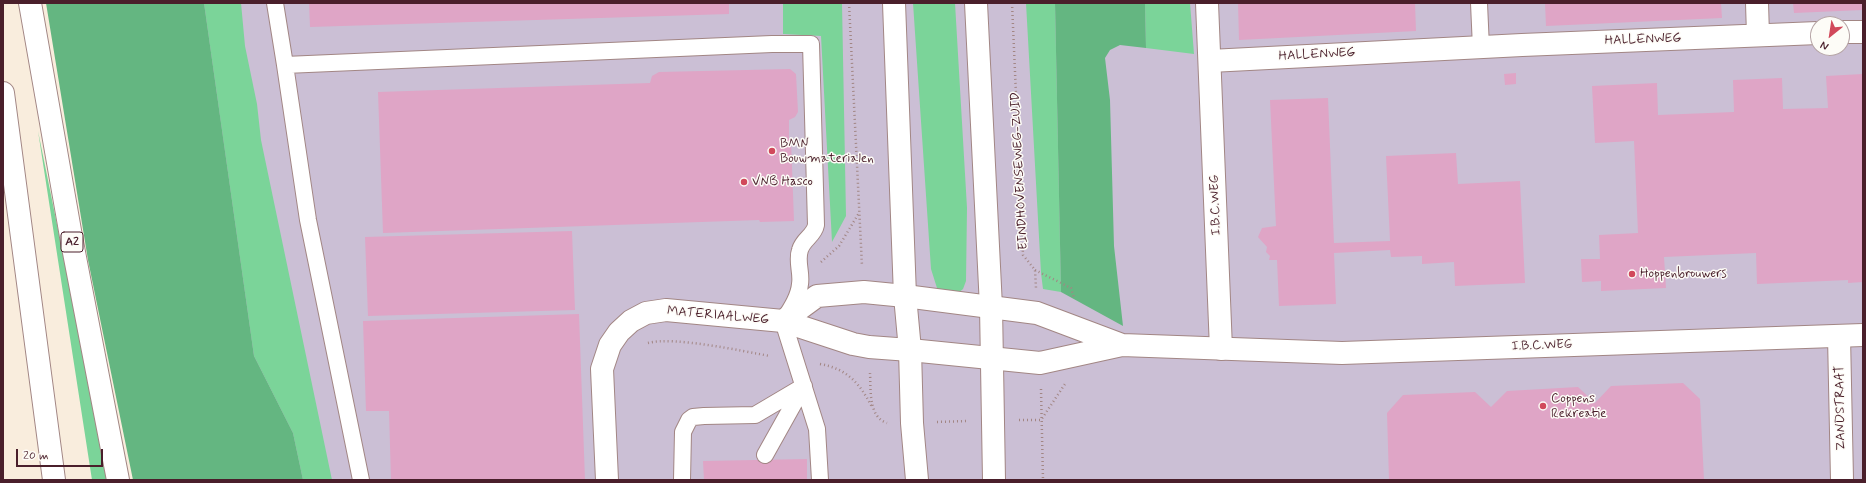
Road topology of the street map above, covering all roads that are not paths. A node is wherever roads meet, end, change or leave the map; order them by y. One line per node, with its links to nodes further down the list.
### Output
1 (30, 3): 28 (main road, A2)
2 (275, 3): 14 (lane)
3 (894, 3): 16 (main road)
4 (976, 3): 17 (main road)
5 (1208, 3): 13 (main road)
6 (1479, 3): 12 (lane)
7 (1757, 3): 11 (main road)
8 (1850, 32): 9 (main road)
9 (1863, 32)
10 (1810, 33): 11 (main road, HALLENWEG)
11 (1758, 35): 12 (main road, HALLENWEG)
12 (1481, 48): 13 (main road, HALLENWEG)
13 (1210, 60): 22 (main road, I.B.C.WEG)
14 (285, 65): 18 (lane); 29 (lane)
15 (3, 94): 27 (main road)
16 (905, 296): 17 (main road, I.B.C.WEG); 18 (main road, MATERIAALWEG); 23 (main road)
17 (990, 307): 21 (main road, I.B.C.WEG); 24 (main road)
18 (783, 321): 23 (main road, MATERIAALWEG); 25 (lane); 30 (main road, MATERIAALWEG)
19 (1863, 335): 20 (main road, I.B.C.WEG)
20 (1839, 336): 22 (main road, I.B.C.WEG); 35 (main road, ZANDSTRAAT)
21 (1122, 345): 22 (main road, I.B.C.WEG); 24 (main road, I.B.C.WEG)
22 (1221, 349)
23 (910, 350): 24 (main road, I.B.C.WEG); 33 (main road)
24 (991, 360): 34 (main road)
25 (804, 386): 26 (lane); 31 (lane); 32 (lane)
26 (765, 455)
27 (54, 480)
28 (118, 480)
29 (361, 480)
30 (607, 480)
31 (682, 480)
32 (820, 480)
33 (917, 480)
34 (994, 480)
35 (1842, 480)

